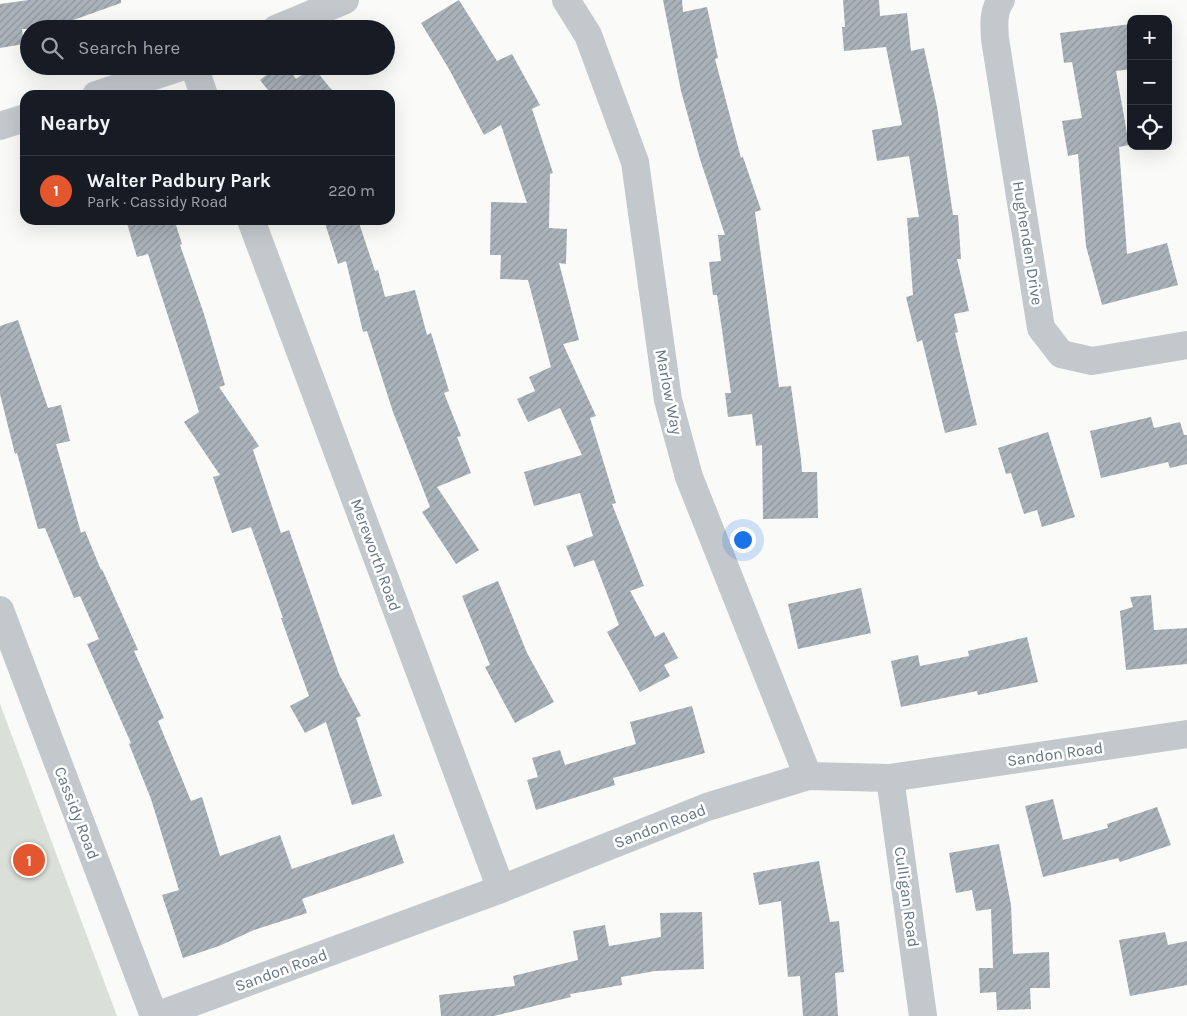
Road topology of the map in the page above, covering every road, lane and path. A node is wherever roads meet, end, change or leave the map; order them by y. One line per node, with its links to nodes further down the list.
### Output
1 (345, 0): 4 (street)
2 (566, 0): 15 (street, Marlow Way)
3 (1002, 0): 12 (street, Hughenden Drive)
4 (297, 20)
5 (157, 75): 7 (street)
6 (197, 75): 8 (street)
7 (111, 90)
8 (202, 90)
9 (20, 120): 10 (street)
10 (0, 126)
11 (253, 225): 17 (street, Mereworth Road)
12 (1187, 345)
13 (0, 610): 18 (street, Cassidy Road)
14 (1187, 734): 16 (street, Sandon Road)
15 (808, 776): 16 (street, Sandon Road); 17 (street, Sandon Road)
16 (890, 778): 19 (street, Culligan Road)
17 (501, 889): 18 (street, Sandon Road)
18 (155, 1016)
19 (922, 1016)

